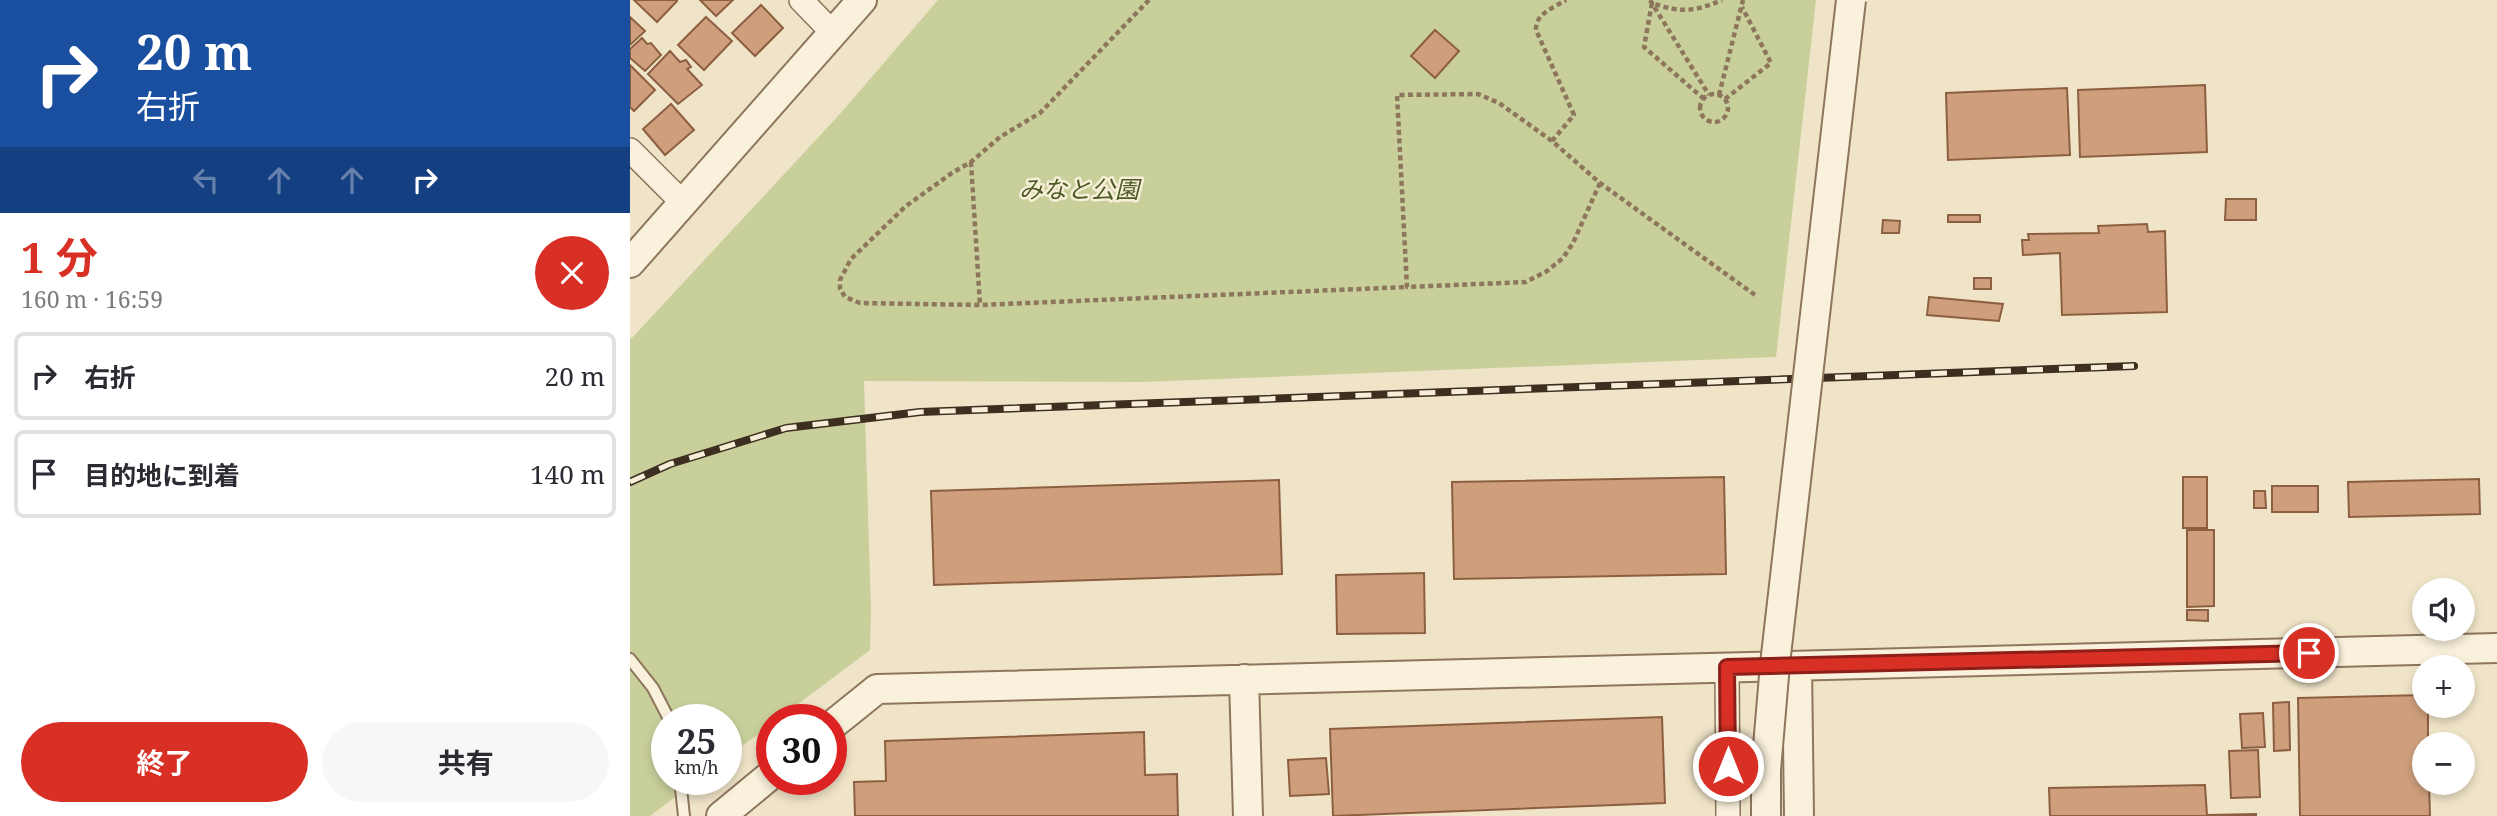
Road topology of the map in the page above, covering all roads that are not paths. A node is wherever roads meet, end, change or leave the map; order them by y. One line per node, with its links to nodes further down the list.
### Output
1 (801, 0): 4 (street)
2 (862, 0): 4 (street)
3 (1851, 0): 21 (street, bridge)
4 (833, 33): 6 (street)
5 (630, 150): 6 (street)
6 (683, 203): 7 (street)
7 (630, 263)
8 (2497, 648): 10 (street)
9 (630, 659): 13 (lane)
10 (1797, 666): 11 (street); 22 (street)
11 (1727, 667): 12 (street); 20 (street)
12 (1244, 679): 14 (street); 19 (street)
13 (661, 704)
14 (847, 713)
15 (756, 787): 18 (street)
16 (682, 795): 17 (lane)
17 (684, 816)
18 (721, 816)
19 (1248, 816)
20 (1728, 816)
21 (1766, 816)
22 (1799, 816)

